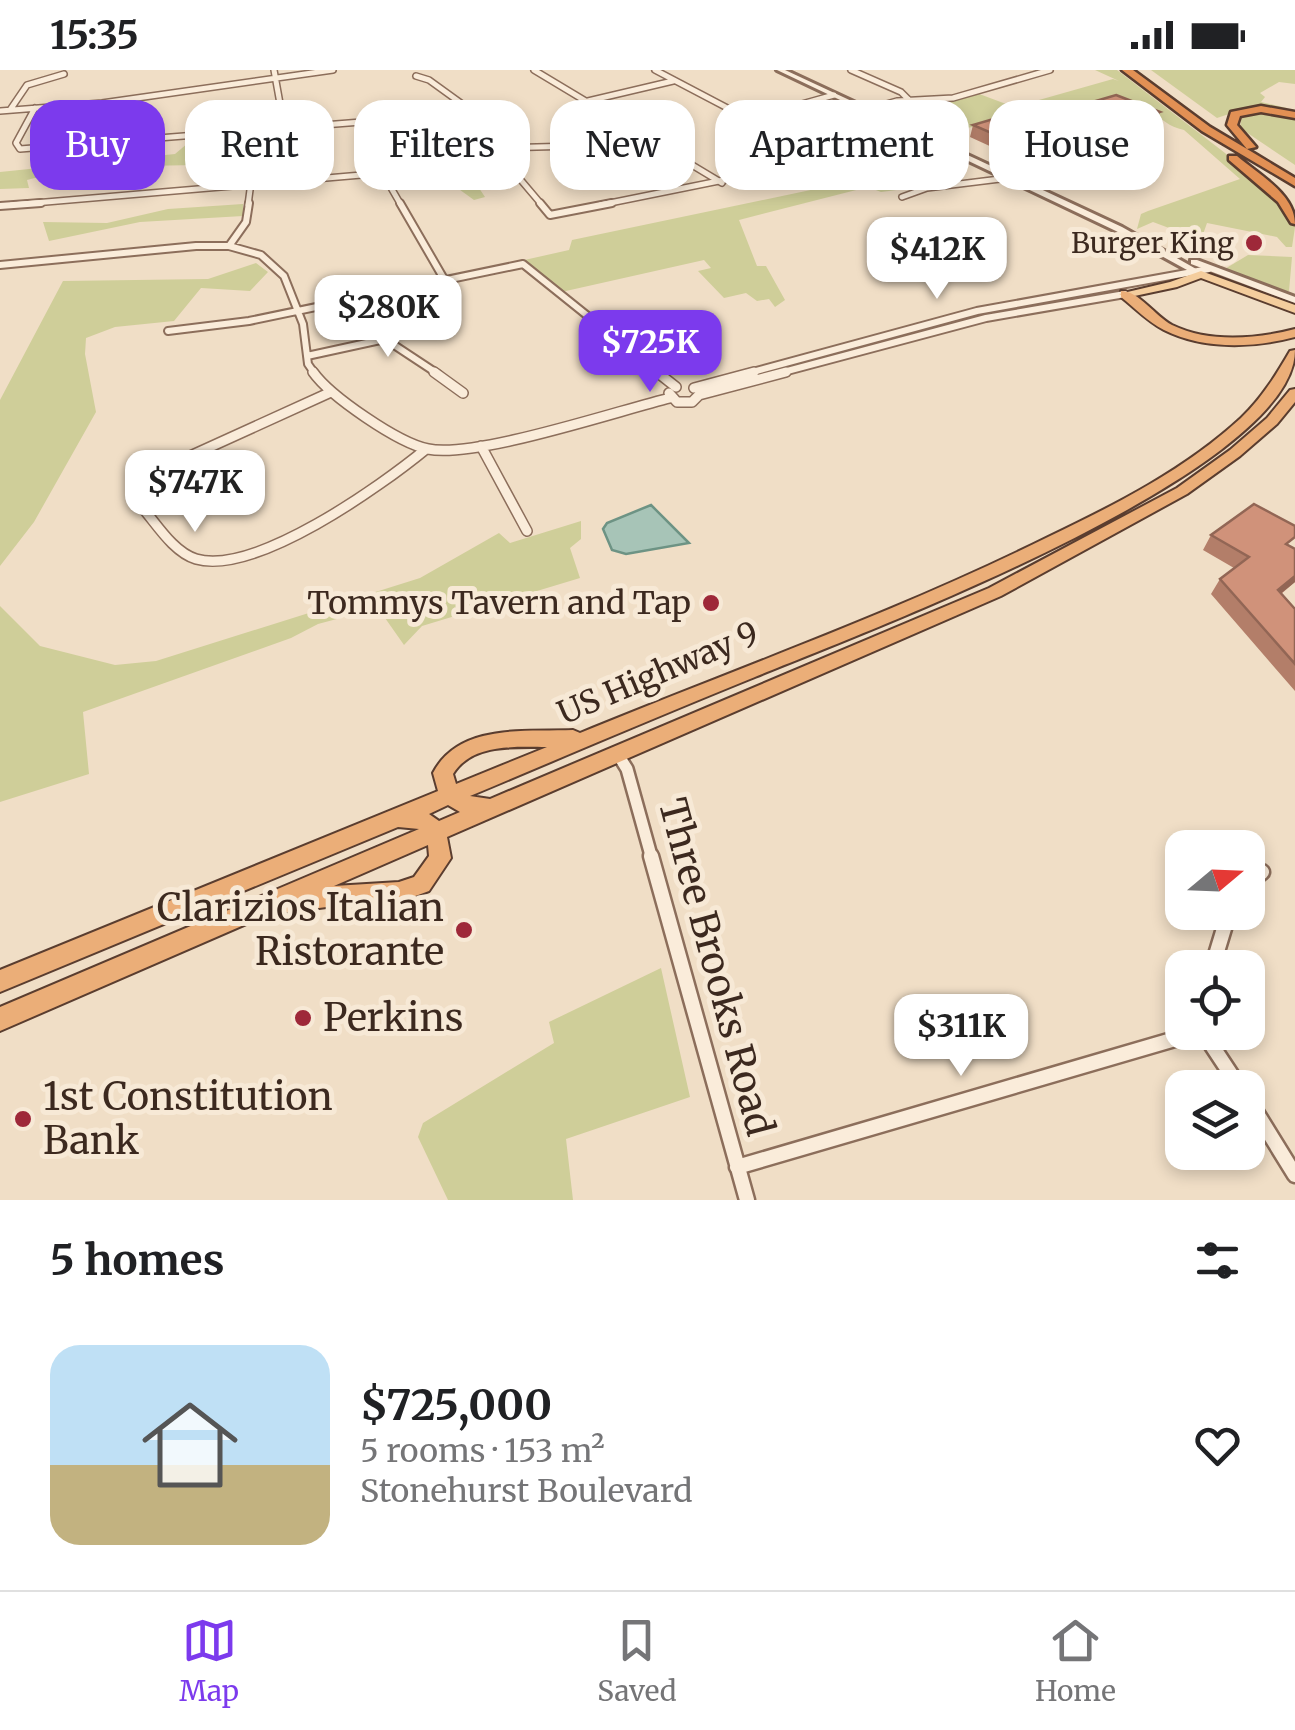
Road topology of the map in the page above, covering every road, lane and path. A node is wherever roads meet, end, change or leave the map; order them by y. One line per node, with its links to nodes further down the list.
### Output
1 (274, 70): 12 (street)
2 (333, 70): 12 (street)
3 (534, 70): 18 (street)
4 (655, 70): 13 (street)
5 (780, 70): 14 (street)
6 (850, 70): 22 (street)
7 (1050, 70): 22 (street)
8 (1127, 70): 29 (highway)
9 (1142, 70): 30 (highway)
10 (64, 74): 25 (street)
11 (416, 76): 17 (street)
12 (276, 80): 15 (street); 16 (street)
13 (674, 80): 19 (street); 23 (street)
14 (834, 96): 20 (street); 21 (street)
15 (104, 100)
16 (278, 100)
17 (457, 100)
18 (585, 100)
19 (591, 100)
20 (819, 100)
21 (843, 100)
22 (909, 100)
23 (715, 102)
24 (30, 108): 25 (street)
25 (10, 110): 26 (street)
26 (0, 111)
27 (1295, 115): 30 (highway)
28 (30, 117): 31 (street)
29 (1189, 117): 33 (highway); 42 (highway)
30 (1251, 146): 33 (highway)
31 (30, 148)
32 (334, 177): 46 (street)
33 (1292, 179)
34 (989, 183): 40 (street)
35 (715, 184): 38 (street)
36 (185, 190): 41 (street)
37 (250, 190): 43 (street)
38 (528, 190)
39 (1034, 190): 45 (street)
40 (902, 197)
41 (0, 206)
42 (1295, 220)
43 (229, 246): 44 (street); 52 (street)
44 (0, 264)
45 (1202, 272): 47 (street); 48 (main road); 50 (street); 51 (main road)
46 (444, 279): 52 (street); 59 (street)
47 (1105, 290): 48 (street); 49 (street)
48 (1125, 294): 49 (street); 56 (highway)
49 (1077, 298): 53 (street); 55 (street)
50 (1295, 300)
51 (1295, 309)
52 (298, 311): 54 (street); 58 (street)
53 (922, 326): 55 (street); 61 (street)
54 (168, 331)
55 (930, 332): 61 (street)
56 (1295, 333)
57 (1295, 354): 68 (highway, US Highway 9)
58 (308, 356): 60 (street); 62 (street)
59 (676, 387): 61 (street); 64 (street)
60 (331, 392): 66 (street); 66 (street)
61 (696, 392): 64 (street)
62 (463, 393)
63 (1295, 393): 69 (highway, US Highway 9)
64 (670, 398): 65 (street)
65 (481, 446): 66 (street); 67 (street)
66 (426, 449)
67 (528, 531)
68 (589, 737): 70 (highway, US Highway 9); 70 (highway)
69 (617, 753): 71 (highway, US Highway 9); 79 (street, Three Brooks Road)
70 (449, 795): 71 (highway); 72 (highway, US Highway 9)
71 (492, 806): 73 (highway, US Highway 9)
72 (394, 818): 73 (highway); 75 (highway, US Highway 9)
73 (436, 830): 74 (highway, US Highway 9); 74 (highway)
74 (261, 906): 76 (highway, US Highway 9)
75 (0, 982)
76 (0, 1018)
77 (1165, 1042): 79 (street)
78 (1265, 1126): 80 (street)
79 (738, 1167): 81 (street, Three Brooks Road)
80 (1295, 1175)
81 (746, 1200)

